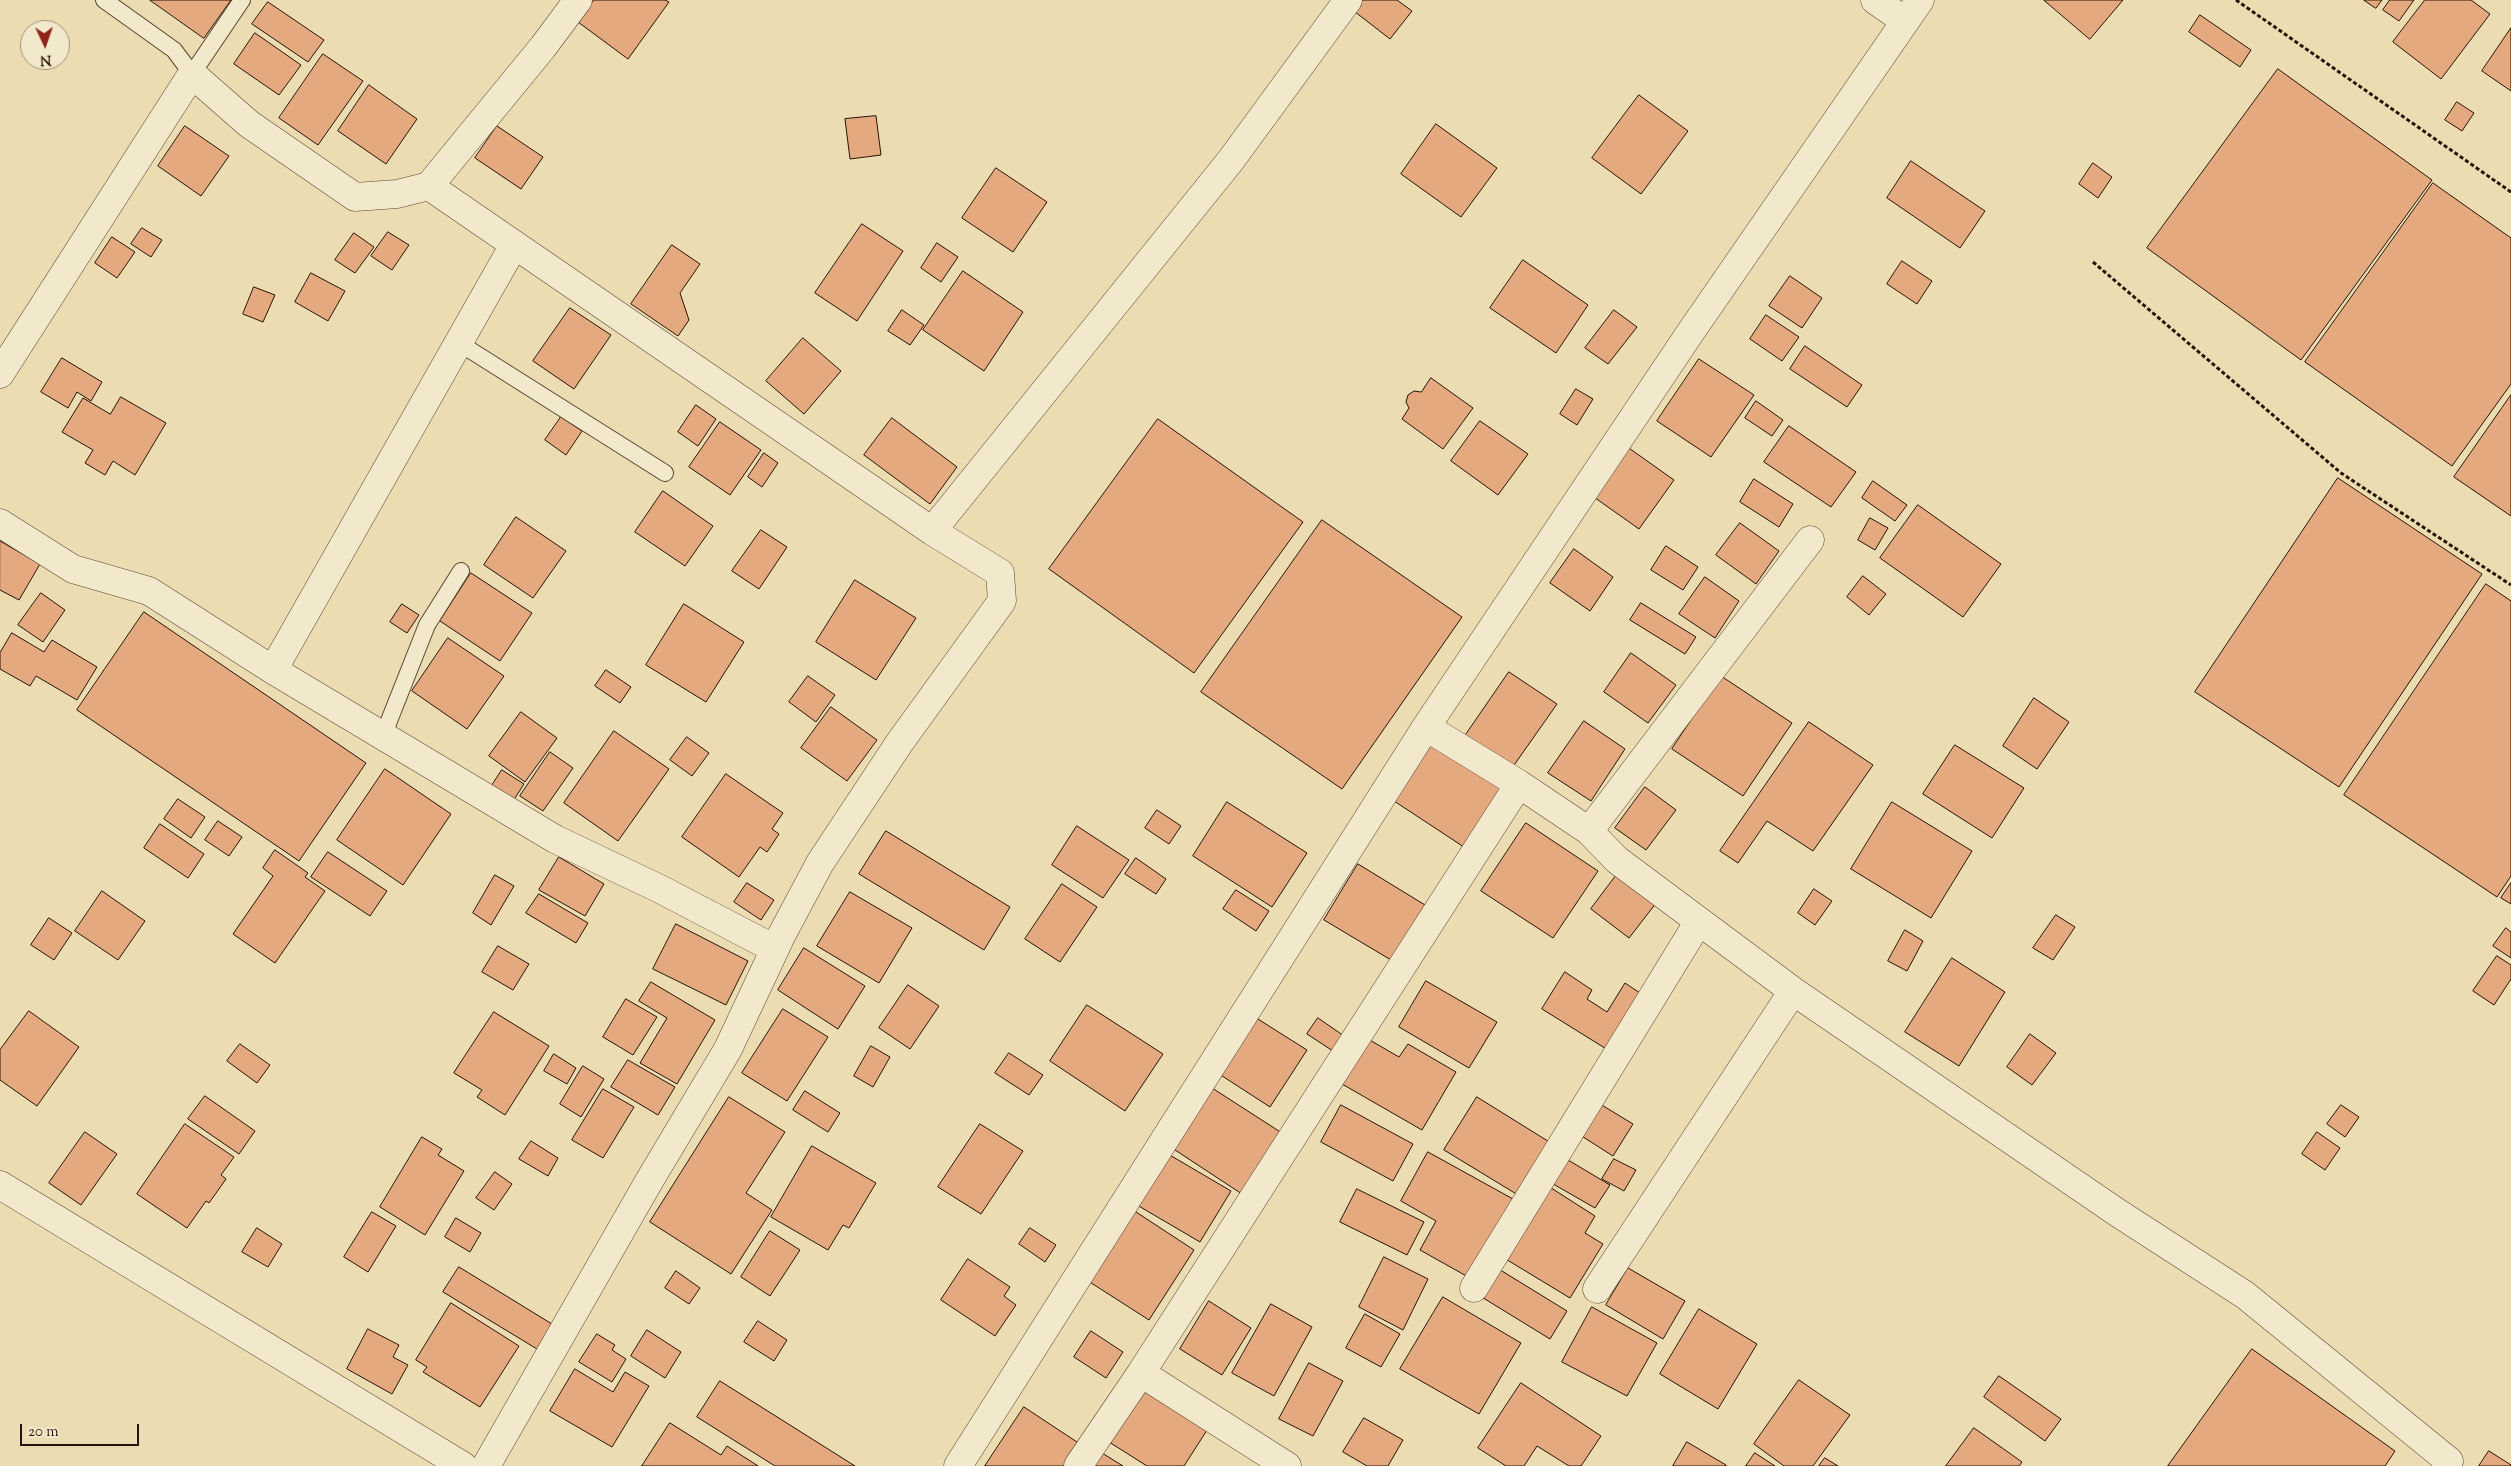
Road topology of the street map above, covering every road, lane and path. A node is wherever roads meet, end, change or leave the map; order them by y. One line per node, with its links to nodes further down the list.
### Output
1 (104, 0): 8 (lane)
2 (242, 0): 8 (lane)
3 (578, 0): 9 (street)
4 (1348, 0): 17 (street)
5 (1875, 0): 7 (street)
6 (2236, 0): 10 (path)
7 (1912, 10): 22 (street)
8 (192, 74): 9 (street); 14 (street)
9 (429, 186): 11 (street)
10 (2511, 192)
11 (514, 245): 13 (street); 17 (street)
12 (2093, 262): 20 (path)
13 (458, 343): 15 (lane); 21 (street)
14 (0, 374)
15 (666, 472)
16 (0, 523): 21 (street)
17 (932, 531): 27 (street)
18 (1810, 540): 25 (street)
19 (461, 571): 23 (lane)
20 (2511, 585)
21 (273, 670): 23 (street)
22 (1426, 728): 24 (street); 35 (street)
23 (383, 736): 27 (street)
24 (1519, 784): 25 (street); 32 (street)
25 (1589, 831): 26 (street)
26 (1700, 921): 28 (street); 30 (street)
27 (776, 949): 34 (street)
28 (1793, 990): 31 (street); 38 (street)
29 (0, 1185): 33 (street)
30 (1474, 1288)
31 (1597, 1289)
32 (1141, 1373): 36 (street); 37 (street)
33 (463, 1466)
34 (486, 1466)
35 (958, 1466)
36 (1078, 1466)
37 (1287, 1466)
38 (2446, 1466)

